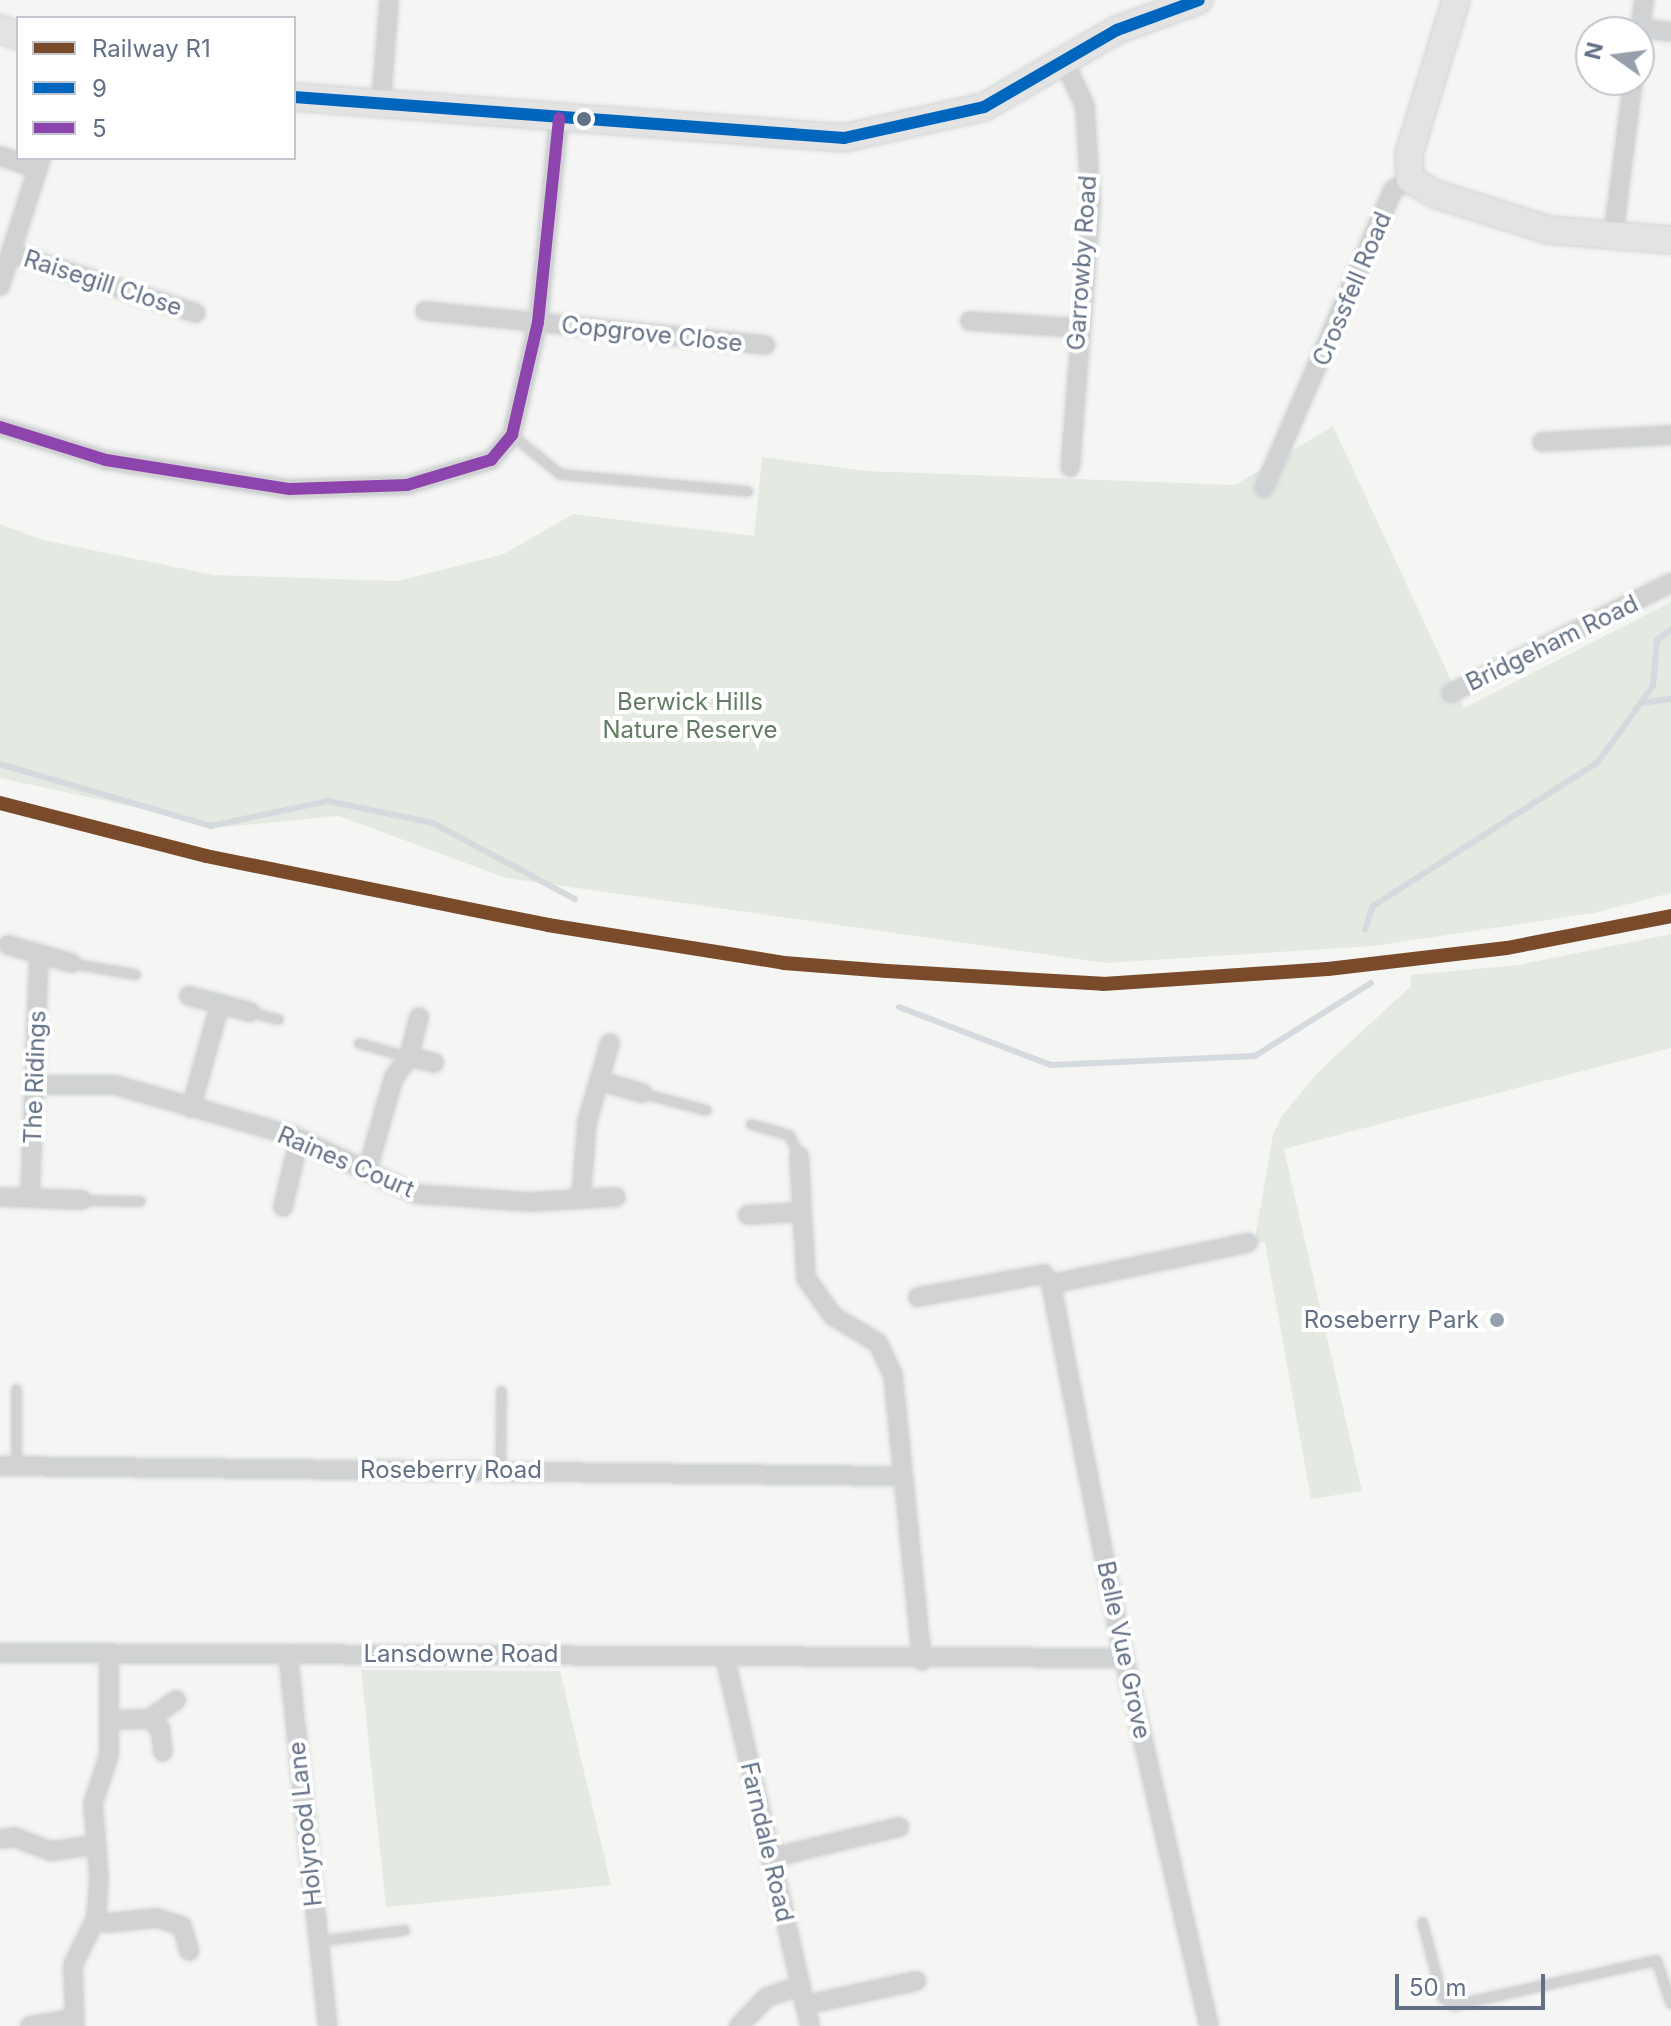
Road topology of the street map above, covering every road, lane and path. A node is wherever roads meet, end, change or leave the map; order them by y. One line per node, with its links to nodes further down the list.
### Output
1 (389, 0): 7 (street)
2 (1199, 0): 4 (street)
3 (1454, 0): 10 (street)
4 (1065, 63): 8 (street); 19 (street, Garrowby Road)
5 (1631, 96): 11 (street)
6 (296, 97): 7 (street)
7 (381, 104): 8 (street)
8 (559, 118): 18 (street)
9 (39, 164): 13 (street)
10 (1410, 179): 11 (street); 26 (street, Crossfell Road)
11 (1613, 238): 12 (street)
12 (1671, 240)
13 (11, 253): 14 (street); 16 (street, Raisegill Close)
14 (0, 286)
15 (425, 311): 18 (street, Copgrove Close)
16 (196, 313)
17 (970, 321): 19 (street)
18 (538, 322): 20 (street, Copgrove Close); 22 (street)
19 (1077, 328): 25 (street, Garrowby Road)
20 (765, 345)
21 (0, 427): 22 (street)
22 (512, 435): 27 (lane)
23 (1671, 435): 24 (street)
24 (1542, 442)
25 (1070, 467)
26 (1264, 488)
27 (747, 491)
28 (1671, 583): 29 (street, Bridgeham Road)
29 (1451, 693)
30 (4, 945): 31 (street)
31 (39, 957): 32 (street); 44 (street, The Ridings)
32 (71, 963): 33 (lane)
33 (135, 974)
34 (189, 996): 35 (street)
35 (220, 1004): 36 (street); 46 (street)
36 (250, 1012): 38 (lane)
37 (419, 1017): 41 (street)
38 (278, 1019)
39 (359, 1043): 41 (lane)
40 (610, 1043): 43 (street)
41 (409, 1057): 42 (street); 51 (street)
42 (434, 1063)
43 (600, 1081): 45 (street); 55 (street)
44 (34, 1085): 46 (street, Raines Court); 54 (street, The Ridings)
45 (642, 1093): 47 (lane)
46 (191, 1108): 49 (street, Raines Court)
47 (706, 1110)
48 (751, 1124): 50 (lane)
49 (299, 1140): 51 (street, Raines Court); 58 (street)
50 (799, 1156): 59 (street)
51 (367, 1171): 55 (street, Raines Court)
52 (0, 1197): 54 (street)
53 (616, 1197): 55 (street, Raines Court)
54 (30, 1198): 56 (street)
55 (581, 1198)
56 (82, 1200): 57 (lane)
57 (140, 1201)
58 (283, 1207)
59 (802, 1212): 60 (street); 68 (street)
60 (748, 1215)
61 (1248, 1243): 62 (street)
62 (1047, 1279): 63 (street); 73 (street, Belle Vue Grove)
63 (918, 1297)
64 (16, 1389): 66 (lane)
65 (501, 1391): 67 (lane)
66 (8, 1466): 67 (street, Roseberry Road)
67 (500, 1470): 68 (street, Roseberry Road)
68 (901, 1476): 74 (street)
69 (0, 1653): 70 (street, Lansdowne Road)
70 (109, 1653): 71 (street, Lansdowne Road); 77 (street)
71 (288, 1654): 72 (street, Lansdowne Road); 86 (street, Holyrood Lane)
72 (725, 1658): 74 (street, Lansdowne Road); 82 (street, Farndale Road)
73 (1124, 1658): 74 (street, Lansdowne Road); 97 (street, Belle Vue Grove)
74 (922, 1661)
75 (176, 1700): 76 (street)
76 (149, 1719): 77 (street); 78 (street)
77 (109, 1720): 81 (street)
78 (163, 1752)
79 (899, 1827): 82 (street)
80 (0, 1839): 81 (street)
81 (94, 1845): 83 (street)
82 (771, 1858): 89 (street, Farndale Road)
83 (96, 1918): 87 (street); 92 (street)
84 (1422, 1922): 90 (lane)
85 (404, 1930): 86 (lane)
86 (318, 1941): 94 (street, Holyrood Lane)
87 (189, 1951)
88 (916, 1981): 91 (street)
89 (800, 1986): 91 (street, Farndale Road); 95 (street)
90 (1671, 2004)
91 (805, 2005): 96 (street, Farndale Road)
92 (73, 2023): 93 (street)
93 (30, 2026)
94 (328, 2026)
95 (739, 2026)
96 (810, 2026)
97 (1209, 2026)

